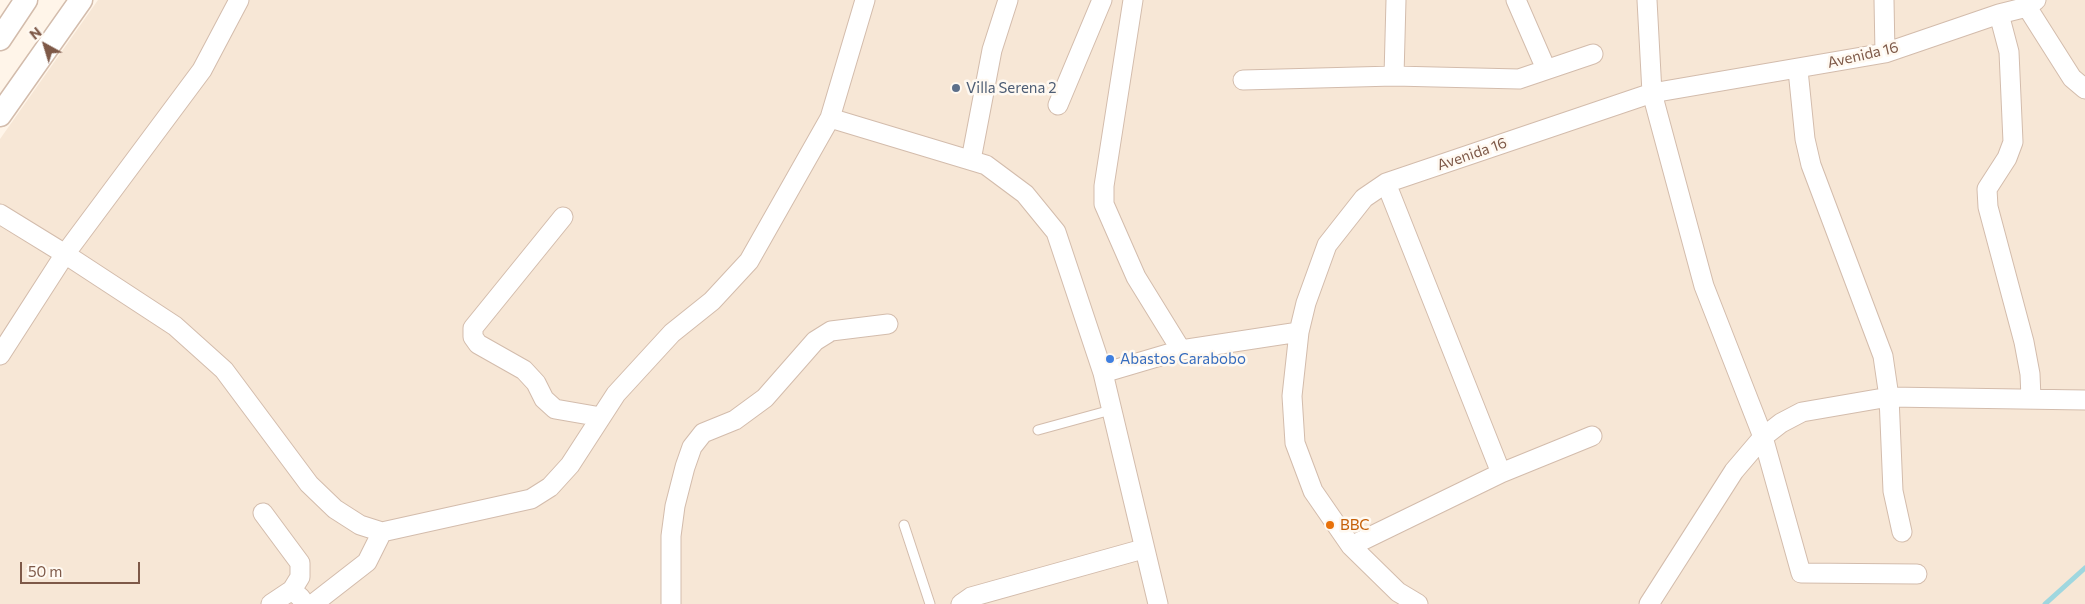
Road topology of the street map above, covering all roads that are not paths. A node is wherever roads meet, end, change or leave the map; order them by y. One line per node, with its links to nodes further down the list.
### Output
1 (26, 0): 14 (street)
2 (82, 0): 24 (street)
3 (239, 0): 30 (street)
4 (865, 0): 25 (street)
5 (1008, 0): 26 (street)
6 (1102, 0): 23 (street)
7 (1133, 0): 33 (street)
8 (1396, 0): 19 (street)
9 (1516, 0): 17 (street)
10 (1647, 0): 22 (street)
11 (1884, 0): 15 (street)
12 (2032, 3): 13 (street, Avenida 16); 21 (street)
13 (1999, 14): 15 (street, Avenida 16); 37 (street)
14 (0, 39)
15 (1885, 53): 18 (street, Avenida 16)
16 (1593, 54): 17 (street)
17 (1546, 69): 19 (street)
18 (1798, 70): 22 (street, Avenida 16); 36 (street)
19 (1394, 76): 20 (street)
20 (1243, 80)
21 (2085, 89)
22 (1652, 93): 27 (street, Avenida 16); 43 (street)
23 (1058, 105)
24 (0, 115)
25 (830, 118): 26 (street); 40 (street)
26 (972, 160): 35 (street)
27 (1386, 183): 32 (street, Avenida 16); 44 (street)
28 (0, 214): 30 (street)
29 (563, 217): 40 (street)
30 (65, 254): 34 (street); 47 (street)
31 (888, 324): 57 (street)
32 (1299, 332): 33 (street); 49 (street, Avenida 16)
33 (1181, 350): 35 (street)
34 (0, 355)
35 (1103, 373): 39 (street)
36 (1889, 397): 37 (street); 43 (street); 48 (street)
37 (2031, 398): 38 (street)
38 (2085, 400)
39 (1111, 410): 41 (lane); 50 (street)
40 (601, 418): 47 (street)
41 (1038, 430)
42 (1592, 436): 44 (street)
43 (1764, 436): 51 (street); 61 (street)
44 (1501, 473): 49 (street)
45 (262, 513): 52 (street)
46 (904, 526): 58 (lane)
47 (382, 532): 56 (street)
48 (1902, 532)
49 (1350, 546): 53 (street, Avenida 16)
50 (1143, 550): 59 (street); 60 (street)
51 (1917, 574)
52 (292, 590): 54 (street); 55 (street)
53 (1410, 602)
54 (271, 604)
55 (307, 604)
56 (313, 604)
57 (670, 604)
58 (930, 604)
59 (961, 604)
60 (1158, 604)
61 (1649, 604)

